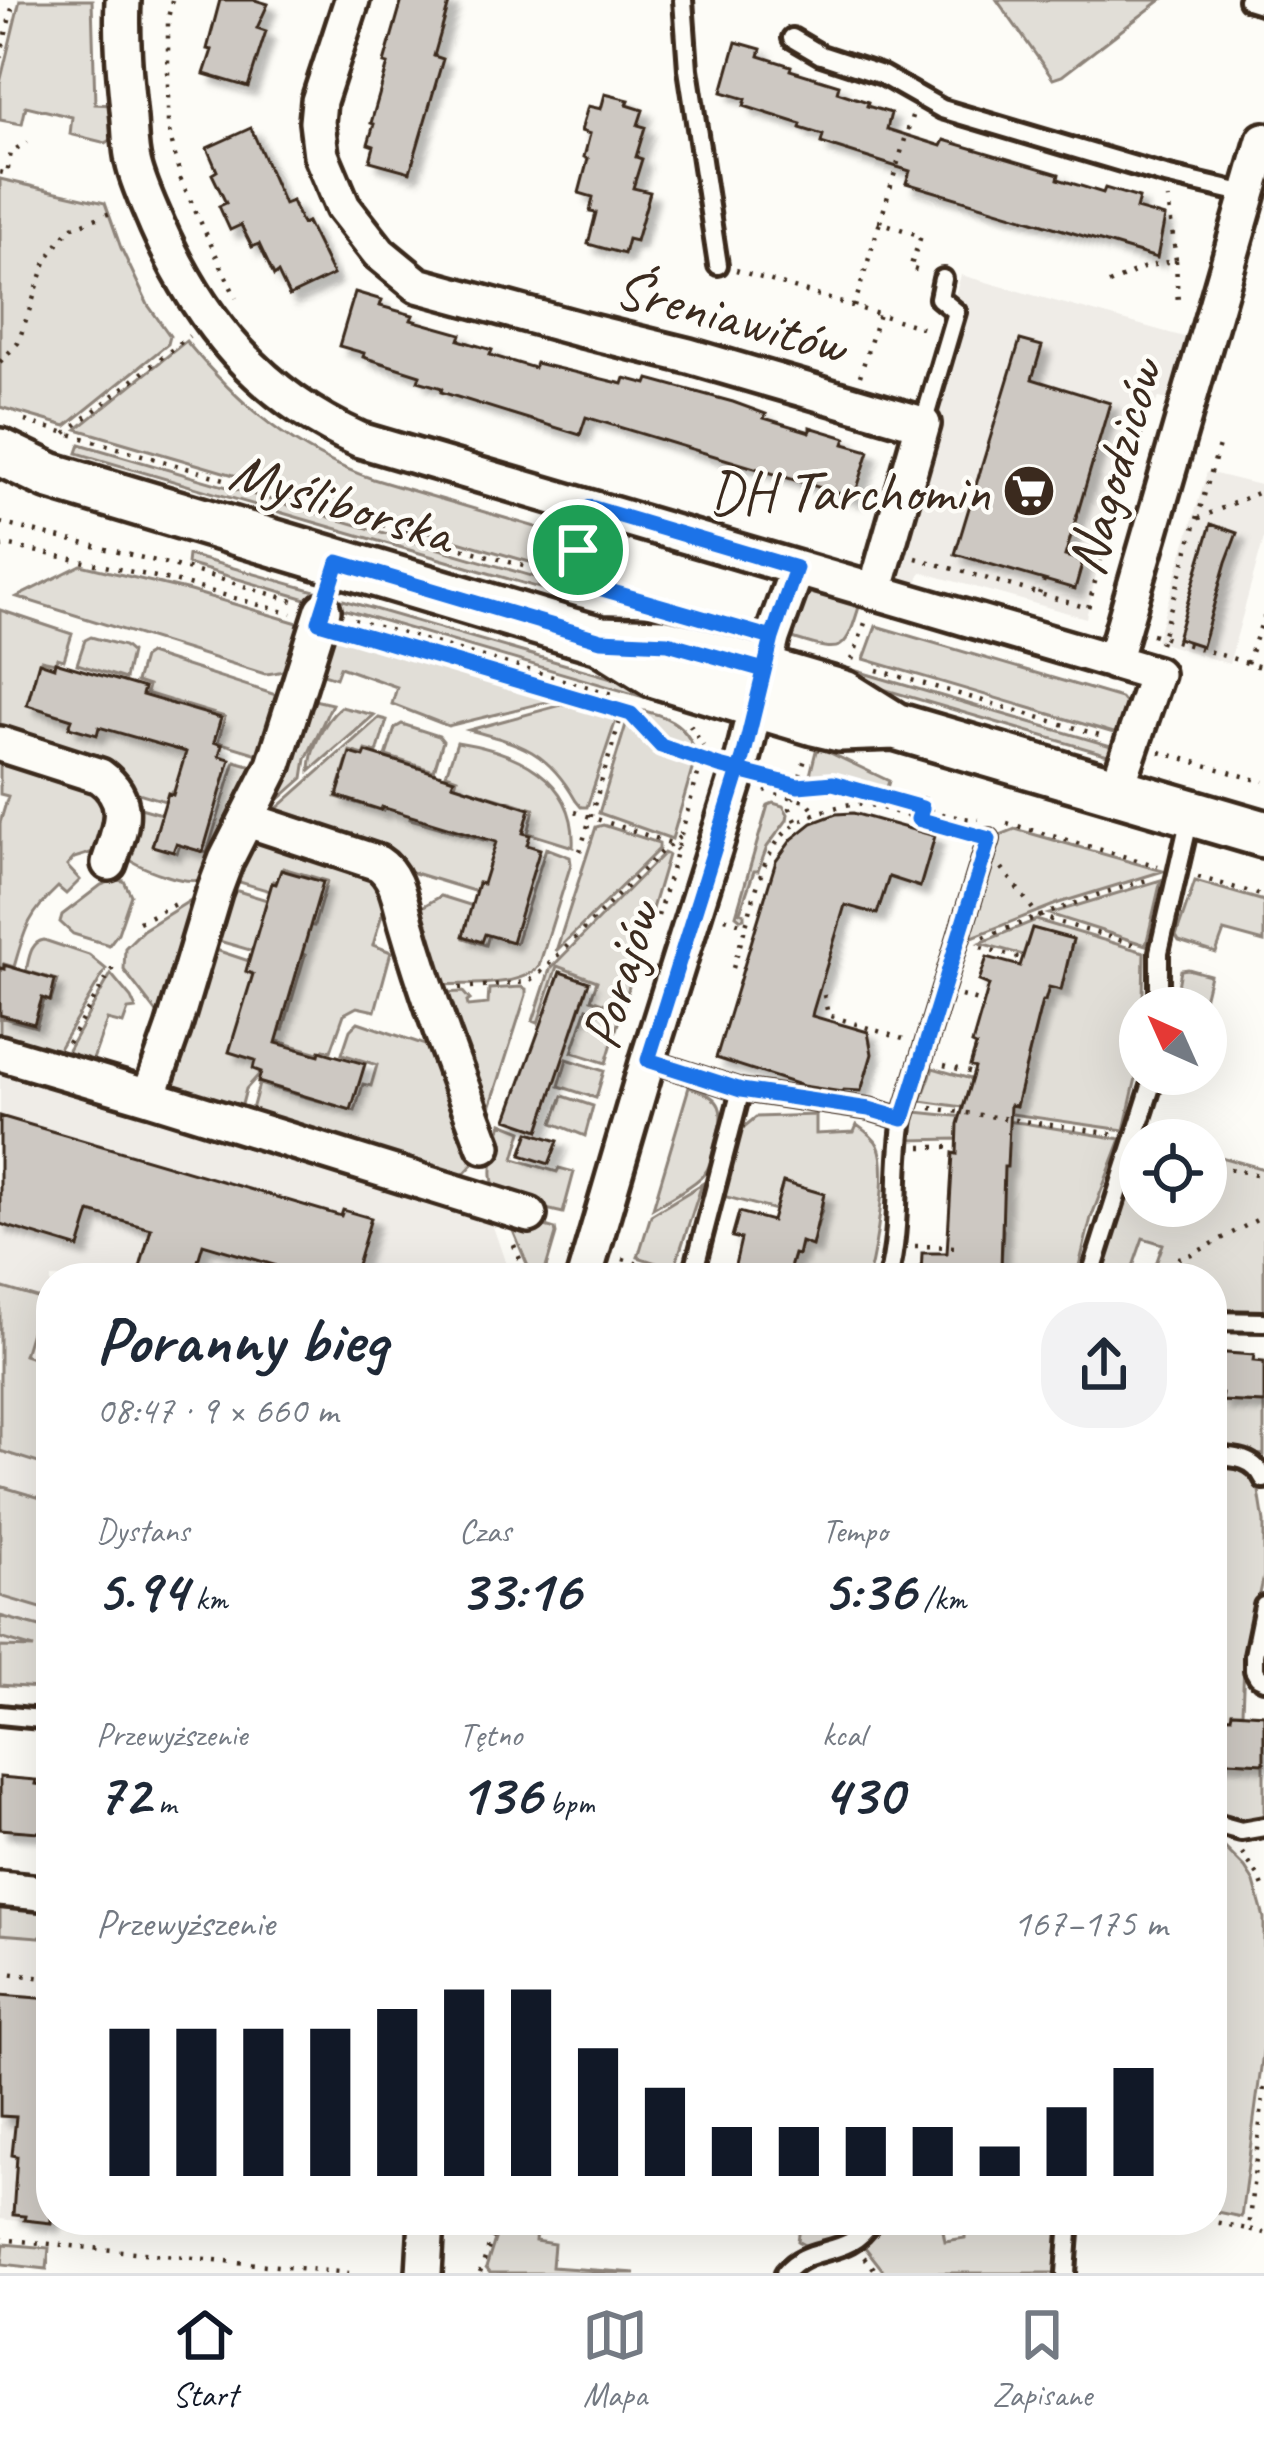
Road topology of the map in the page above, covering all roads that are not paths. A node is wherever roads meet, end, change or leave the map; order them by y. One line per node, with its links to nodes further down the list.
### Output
1 (123, 0): 15 (street)
2 (352, 0): 11 (street, Śreniawitów)
3 (683, 0): 9 (lane)
4 (1248, 0): 5 (lane)
5 (1264, 5)
6 (792, 38): 8 (lane)
7 (1264, 140): 8 (street, Nagodziców)
8 (1256, 195): 18 (street, Nagodziców)
9 (718, 265)
10 (943, 279): 11 (lane)
11 (923, 424): 16 (street)
12 (11, 436): 13 (street, Myśliborska)
13 (50, 476): 14 (street, Myśliborska); 17 (street, Myśliborska)
14 (0, 477)
15 (796, 568): 16 (street); 19 (street, Porajów)
16 (875, 592): 18 (street)
17 (328, 593): 19 (street, Myśliborska); 23 (street)
18 (1113, 662): 21 (street, Nagodziców)
19 (760, 688): 21 (street, Myśliborska); 29 (street, Porajów)
20 (0, 744): 26 (street)
21 (1116, 790): 22 (street, Myśliborska)
22 (1191, 812): 25 (street, Myśliborska); 27 (lane)
23 (248, 820): 32 (street); 34 (street)
24 (988, 833): 33 (lane)
25 (1264, 834)
26 (109, 863)
27 (1159, 987)
28 (0, 1052): 32 (street)
29 (648, 1060): 30 (lane); 36 (street, Porajów)
30 (741, 1090): 33 (lane); 37 (lane)
31 (1149, 1095): 39 (lane)
32 (148, 1097): 35 (street)
33 (905, 1111): 38 (lane)
34 (484, 1146)
35 (529, 1215)
36 (588, 1263)
37 (696, 1263)
38 (892, 1263)
39 (1094, 1263)
40 (1227, 1321): 41 (lane)
41 (1264, 1322)
42 (1227, 1457): 43 (lane)
43 (1264, 1479)
44 (1264, 1606): 45 (lane)
45 (1264, 1680)
46 (0, 1715): 47 (lane)
47 (36, 1719)
48 (1264, 1827): 49 (lane)
49 (1227, 1828)
50 (0, 1889): 51 (street)
51 (36, 1893)
52 (426, 2235): 55 (street)
53 (860, 2235): 56 (lane)
54 (1069, 2235): 57 (lane)
55 (424, 2273)
56 (784, 2273)
57 (1066, 2273)

